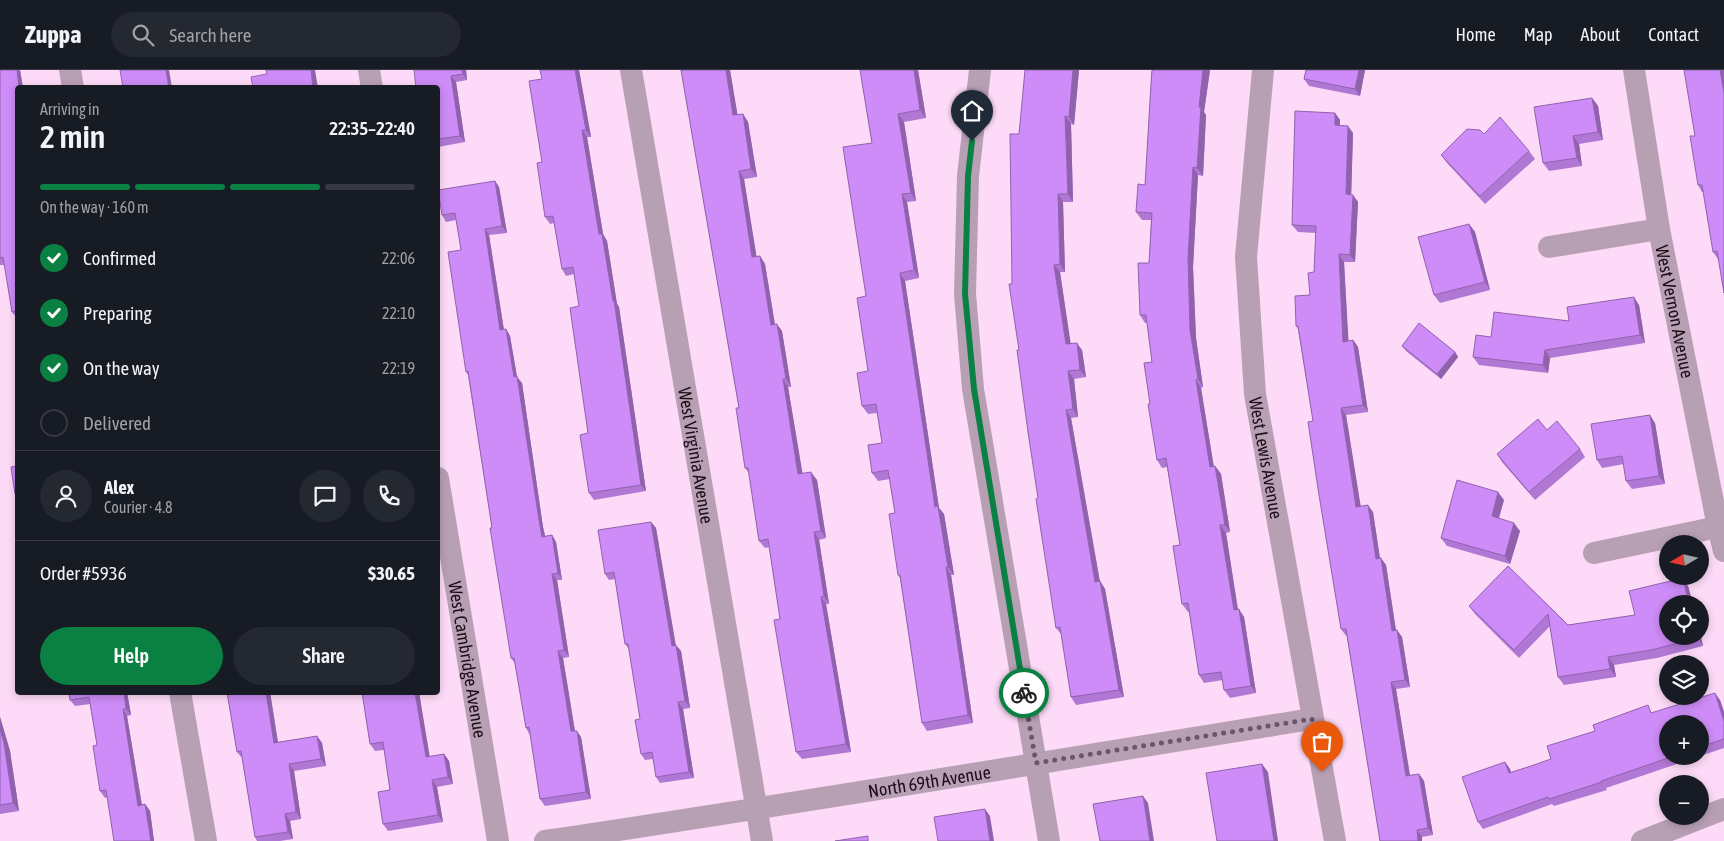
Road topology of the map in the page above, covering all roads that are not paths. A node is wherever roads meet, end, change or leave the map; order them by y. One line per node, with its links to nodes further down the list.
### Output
1 (70, 70): 7 (street)
2 (369, 70): 8 (street)
3 (631, 70): 19 (street, West Virginia Avenue)
4 (980, 70): 17 (street)
5 (1263, 70): 16 (street, West Lewis Avenue)
6 (1634, 70): 9 (street, West Vernon Avenue)
7 (72, 85)
8 (372, 85)
9 (1659, 229): 10 (street); 12 (street, West Vernon Avenue)
10 (1549, 247)
11 (440, 490): 21 (street, West Cambridge Avenue)
12 (1718, 527): 13 (street, West Vernon Avenue); 14 (street)
13 (1724, 551)
14 (1594, 553)
15 (181, 695): 20 (street)
16 (1312, 719): 17 (street, North 69th Avenue); 25 (street, West Lewis Avenue)
17 (1036, 763): 19 (street, North 69th Avenue); 24 (street)
18 (1724, 809): 26 (street)
19 (757, 810): 22 (street, North 69th Avenue); 23 (street, West Virginia Avenue)
20 (206, 841)
21 (498, 841)
22 (545, 841)
23 (762, 841)
24 (1049, 841)
25 (1335, 841)
26 (1642, 841)

